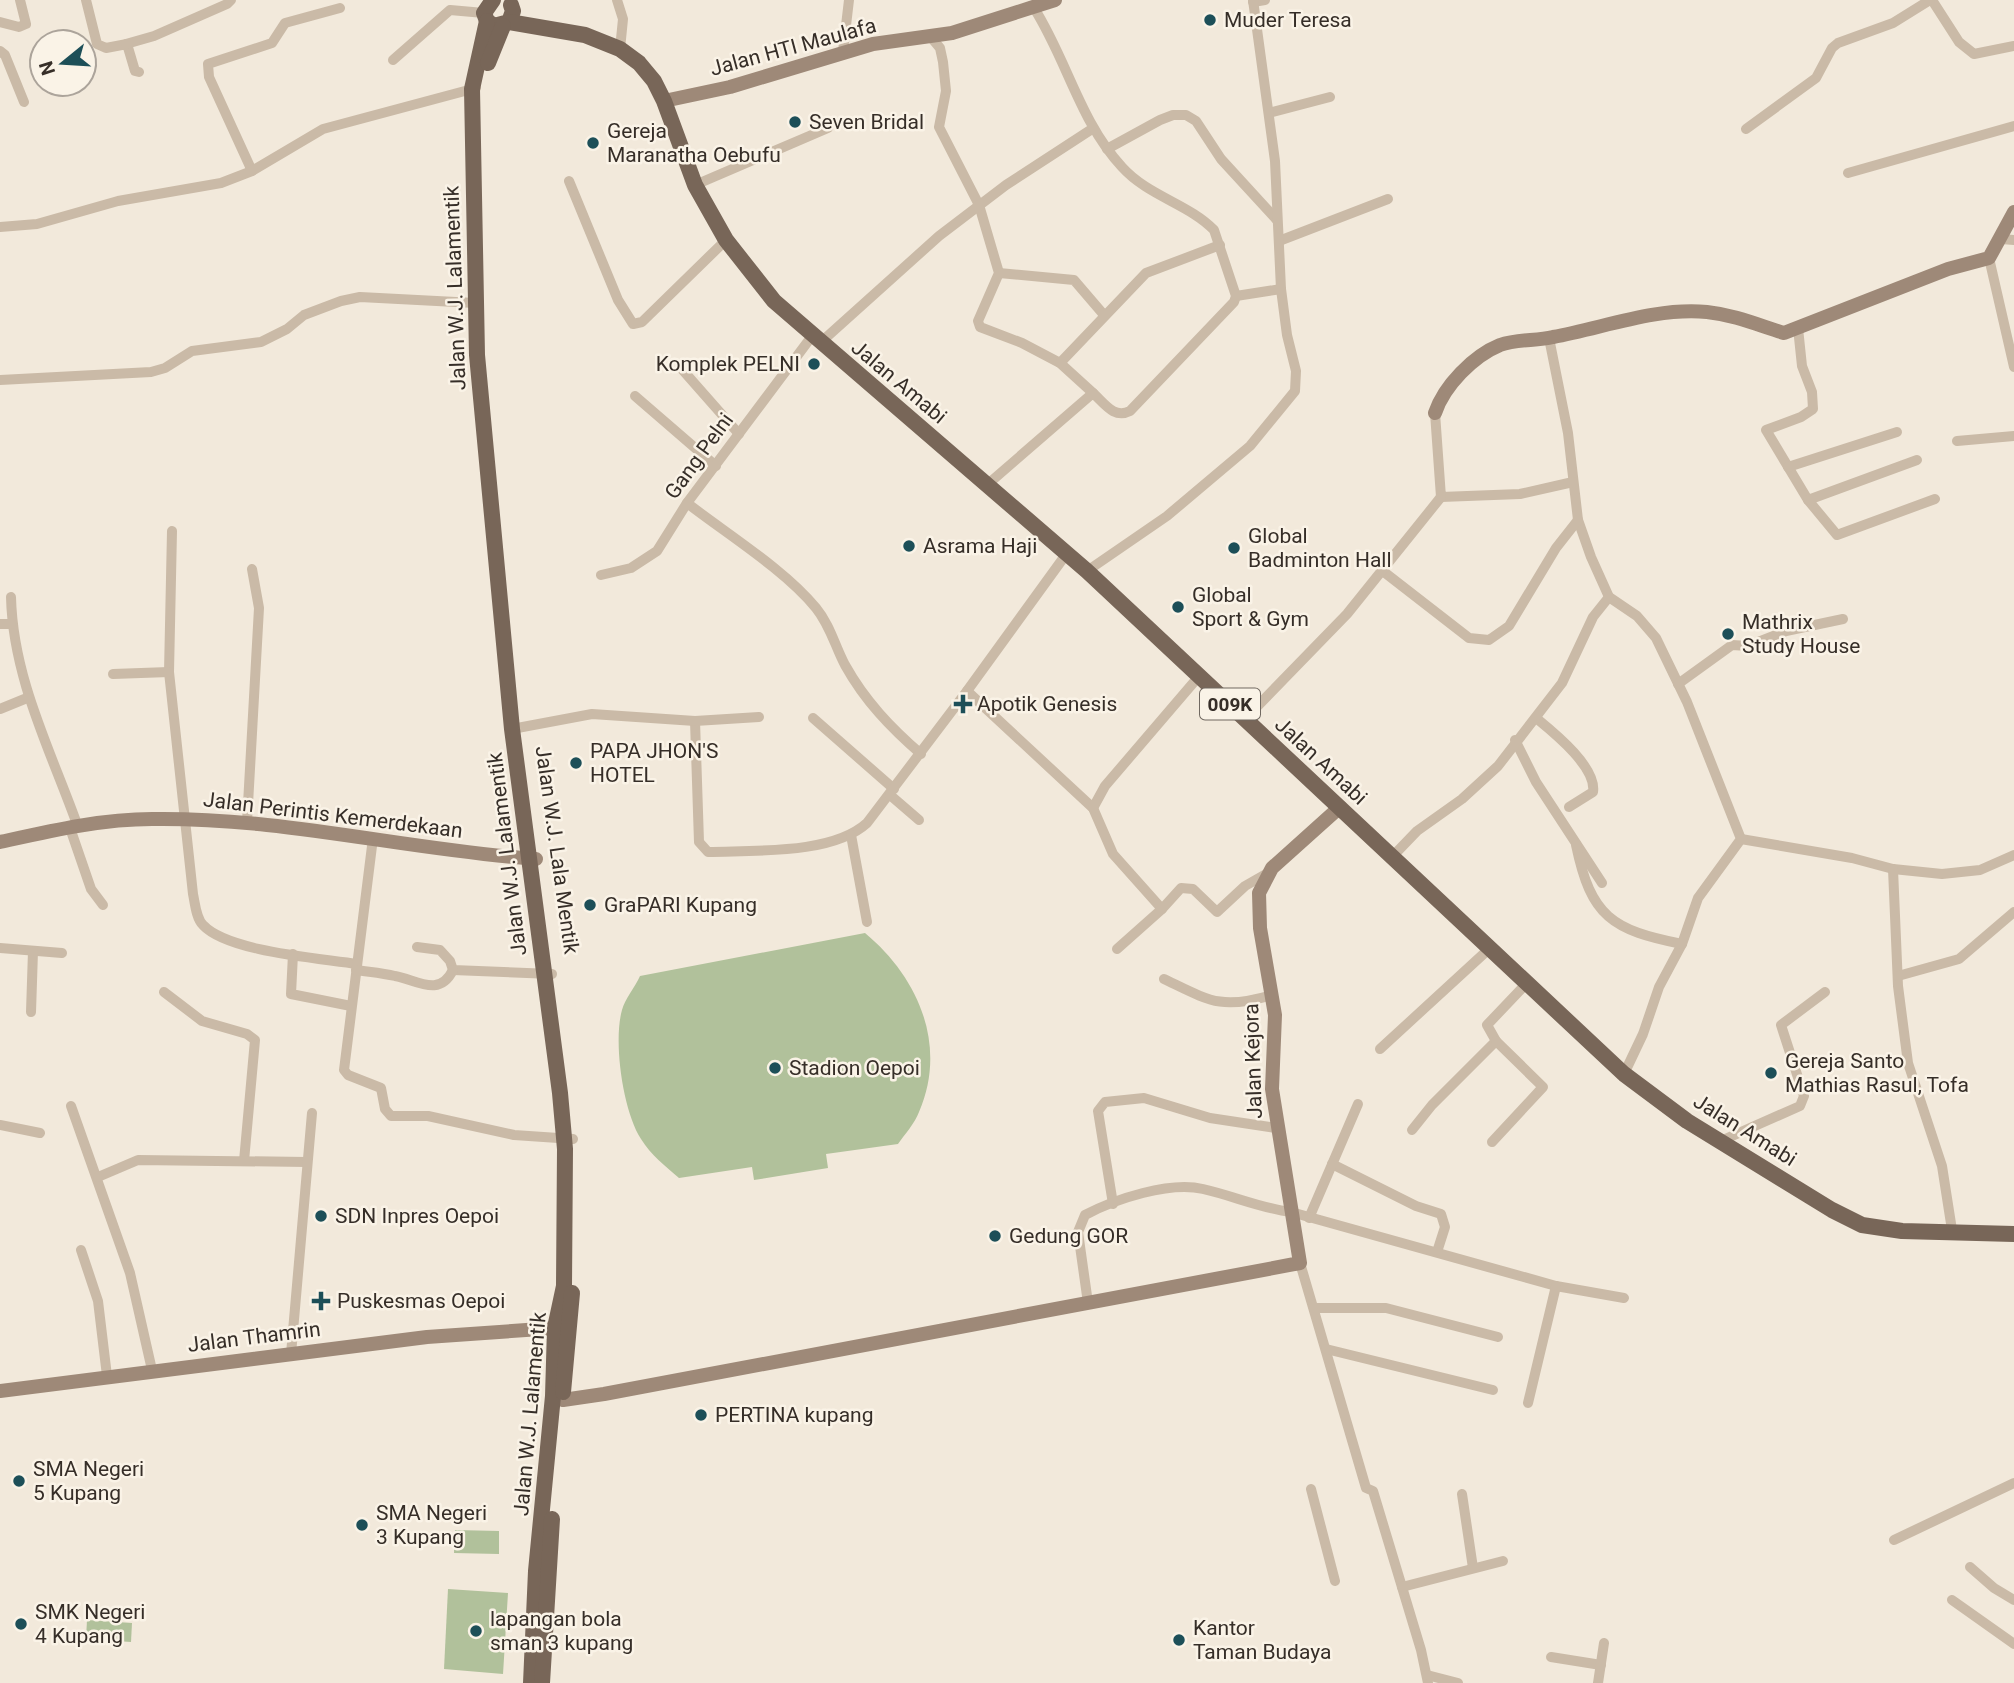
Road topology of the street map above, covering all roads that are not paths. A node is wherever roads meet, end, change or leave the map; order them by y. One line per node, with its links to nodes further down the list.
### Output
1 (20, 0): 14 (street)
2 (86, 0): 18 (street)
3 (231, 0): 18 (street)
4 (617, 0): 20 (street)
5 (849, 0): 22 (street)
6 (1055, 0): 13 (street, Jalan HTI Maulafa)
7 (1265, 0): 9 (street)
8 (1931, 0): 19 (street); 33 (street)
9 (1253, 1): 29 (street)
10 (508, 3): 15 (main road, Jalan W.J. Lala Mentik); 16 (main road, Jalan Amabi / 009K)
11 (340, 8): 35 (street)
12 (487, 8): 15 (main road, Jalan Amabi); 23 (street); 25 (main road, Jalan W.J. Lalamentik)
13 (1034, 8): 17 (street, Jalan HTI Maulafa); 32 (street)
14 (0, 22)
15 (506, 24): 16 (main road, Jalan Amabi / 009K); 25 (main road, Jalan W.J. Lala Mentik)
16 (558, 29): 20 (main road, Jalan Amabi / 009K)
17 (930, 36): 22 (street, Jalan HTI Maulafa); 40 (street)
18 (126, 44): 24 (street)
19 (2014, 47)
20 (620, 50): 27 (main road, Jalan Amabi / 009K)
21 (0, 51): 28 (street)
22 (843, 51): 27 (street, Jalan HTI Maulafa)
23 (393, 60)
24 (139, 72)
25 (476, 88): 35 (street); 52 (main road, Jalan W.J. Lalamentik); 100 (main road, Jalan W.J. Lala Mentik)
26 (1330, 97): 29 (street)
27 (664, 101): 38 (main road, Jalan Amabi / 009K)
28 (24, 102)
29 (1269, 113): 42 (street)
30 (2014, 126): 36 (street)
31 (828, 128): 38 (street)
32 (1092, 129): 34 (street); 40 (street, Gang Pelni)
33 (1746, 129)
34 (1107, 149): 42 (street); 47 (street)
35 (252, 171): 43 (street)
36 (1848, 173)
37 (569, 181): 45 (street)
38 (695, 185): 45 (main road, Jalan Amabi / 009K)
39 (1388, 199): 46 (street)
40 (979, 205): 49 (street); 56 (street, Gang Pelni)
41 (2014, 212): 44 (street)
42 (1276, 219): 46 (street)
43 (0, 227)
44 (2008, 239): 48 (street)
45 (726, 240): 56 (main road, Jalan Amabi / 009K)
46 (1279, 241): 50 (street)
47 (1220, 245): 51 (street); 53 (street)
48 (1989, 258): 54 (street); 58 (street)
49 (999, 273): 53 (street); 57 (street)
50 (1281, 289): 51 (street); 81 (street)
51 (1236, 296): 61 (street)
52 (475, 303): 60 (street); 100 (main road, Jalan W.J. Lalamentik)
53 (1104, 315): 57 (street)
54 (1798, 328): 55 (street); 70 (street)
55 (1549, 338): 63 (street); 71 (street)
56 (816, 340): 65 (street, Gang Pelni); 72 (main road, Jalan Amabi / 009K)
57 (1060, 363): 61 (street)
58 (2014, 366)
59 (680, 367): 65 (street)
60 (0, 380)
61 (1093, 393): 72 (street)
62 (635, 396): 69 (street)
63 (1435, 413): 73 (street)
64 (1897, 432): 70 (street)
65 (738, 434): 69 (street, Gang Pelni)
66 (2014, 436): 67 (street)
67 (1957, 442)
68 (1917, 460): 75 (street)
69 (716, 466): 76 (street, Gang Pelni)
70 (1788, 467): 75 (street)
71 (1573, 482): 73 (street); 77 (street)
72 (988, 484): 79 (main road, Jalan Amabi / 009K)
73 (1441, 497): 82 (street)
74 (1935, 499): 75 (street)
75 (1808, 500)
76 (687, 503): 83 (street, Gang Pelni); 102 (street)
77 (1578, 520): 82 (street); 85 (street)
78 (172, 531): 88 (street)
79 (1067, 553): 81 (main road, Jalan Amabi / 009K); 92 (street)
80 (252, 569): 109 (street)
81 (1087, 571): 90 (main road, Jalan Amabi / 009K)
82 (1384, 572): 98 (street)
83 (600, 575)
84 (10, 597): 87 (street)
85 (1609, 597): 91 (street); 97 (street)
86 (1843, 619): 91 (street)
87 (6, 624): 93 (street)
88 (169, 672): 89 (street); 107 (street)
89 (113, 674)
90 (1200, 674): 98 (main road, Jalan Amabi / 009K); 104 (street)
91 (1678, 684): 113 (street)
92 (967, 691): 102 (street); 104 (street)
93 (27, 698): 94 (street); 110 (street)
94 (0, 709)
95 (759, 718): 99 (street)
96 (813, 718): 103 (street)
97 (1536, 718): 101 (street); 106 (street)
98 (1245, 719): 105 (main road, Jalan Amabi / 009K)
99 (695, 721): 100 (street); 111 (street)
100 (516, 729): 116 (main road, Jalan W.J. Lala Mentik)
101 (1515, 740): 114 (street); 118 (street)
102 (921, 754): 103 (street)
103 (892, 792): 108 (street); 111 (street)
104 (1093, 807): 123 (street)
105 (1340, 807): 118 (main road, Jalan Amabi / 009K); 120 (street)
106 (1569, 807)
107 (186, 819): 109 (street, Jalan Perintis Kemerdekaan); 110 (street, Jalan Perintis Kemerdekaan); 133 (street)
108 (919, 820)
109 (247, 822): 112 (street, Jalan Perintis Kemerdekaan)
110 (74, 828): 115 (street, Jalan Perintis Kemerdekaan); 122 (street)
111 (851, 835): 125 (street)
112 (373, 838): 116 (street, Jalan Perintis Kemerdekaan); 134 (street)
113 (1741, 839): 119 (street); 126 (street)
114 (1576, 841): 121 (street); 126 (street)
115 (0, 842)
116 (532, 851): 136 (main road, Jalan W.J. Lala Mentik)
117 (2014, 855): 119 (street)
118 (1392, 857): 129 (main road, Jalan Amabi / 009K)
119 (1893, 869): 137 (street)
120 (1266, 874): 123 (street); 142 (street, Jalan Kejora)
121 (1602, 883)
122 (103, 905)
123 (1162, 909): 130 (street)
124 (2014, 912): 137 (street)
125 (867, 922)
126 (1682, 944): 147 (street)
127 (417, 947): 135 (street)
128 (0, 948): 131 (street)
129 (1490, 948): 139 (main road, Jalan Amabi / 009K); 146 (street)
130 (1117, 949)
131 (33, 951): 132 (street); 144 (street)
132 (62, 953)
133 (293, 954): 134 (street); 143 (street)
134 (357, 967): 135 (street); 143 (street)
135 (453, 970): 136 (street)
136 (547, 974): 155 (main road, Jalan W.J. Lala Mentik)
137 (1898, 976): 165 (street)
138 (1164, 979): 142 (street)
139 (1527, 983): 145 (street); 147 (main road, Jalan Amabi / 009K)
140 (164, 992): 158 (street)
141 (1825, 992): 156 (street)
142 (1272, 995): 152 (street, Jalan Kejora)
143 (351, 1006): 155 (street)
144 (31, 1012)
145 (1496, 1041): 153 (street); 157 (street)
146 (1380, 1049)
147 (1624, 1074): 156 (main road, Jalan Amabi / 009K)
148 (1358, 1104): 160 (street)
149 (71, 1106): 161 (street)
150 (312, 1114): 159 (street)
151 (0, 1125): 154 (street)
152 (1276, 1128): 162 (street); 163 (street, Jalan Kejora)
153 (1412, 1130)
154 (40, 1133)
155 (568, 1139): 174 (main road, Jalan W.J. Lala Mentik)
156 (1723, 1140): 165 (main road, Jalan Amabi / 009K)
157 (1492, 1142)
158 (244, 1161): 159 (street); 161 (street)
159 (307, 1163): 177 (street)
160 (1332, 1164): 164 (street); 168 (street)
161 (98, 1177): 178 (street)
162 (1113, 1204): 163 (street); 172 (street)
163 (1292, 1212): 164 (street); 169 (street, Jalan Kejora)
164 (1310, 1218): 168 (street)
165 (1952, 1230): 166 (main road, Jalan Amabi / 009K)
166 (2013, 1234)
167 (81, 1250): 179 (street)
168 (1437, 1252): 170 (street)
169 (1300, 1263): 172 (street); 173 (street)
170 (1556, 1286): 171 (street); 183 (street)
171 (1624, 1298)
172 (1088, 1303): 182 (street)
173 (1314, 1308): 175 (street); 176 (street)
174 (561, 1329): 177 (street, Jalan Thamrin); 182 (main road, Jalan W.J. Lala Mentik)
175 (1498, 1337)
176 (1326, 1349): 180 (street); 192 (street)
177 (291, 1354): 178 (street, Jalan Thamrin)
178 (152, 1370): 179 (street, Jalan Thamrin)
179 (107, 1376): 181 (street, Jalan Thamrin)
180 (1493, 1390)
181 (0, 1391)
182 (558, 1398): 200 (main road, Jalan W.J. Lalamentik); 201 (main road, Jalan W.J. Lala Mentik)
183 (1528, 1403)
184 (2014, 1483): 187 (street)
185 (1311, 1489): 191 (street)
186 (1462, 1494): 190 (street)
187 (1894, 1540)
188 (1503, 1561): 190 (street)
189 (1970, 1567): 194 (street)
190 (1473, 1569): 192 (street)
191 (1335, 1581)
192 (1402, 1587): 199 (street)
193 (1952, 1600): 196 (street)
194 (2014, 1600)
195 (1604, 1643): 198 (street)
196 (2014, 1644)
197 (1551, 1657): 198 (street)
198 (1601, 1665): 203 (street)
199 (1427, 1679): 202 (street)
200 (531, 1683)
201 (542, 1683)
202 (1458, 1683)
203 (1598, 1683)

